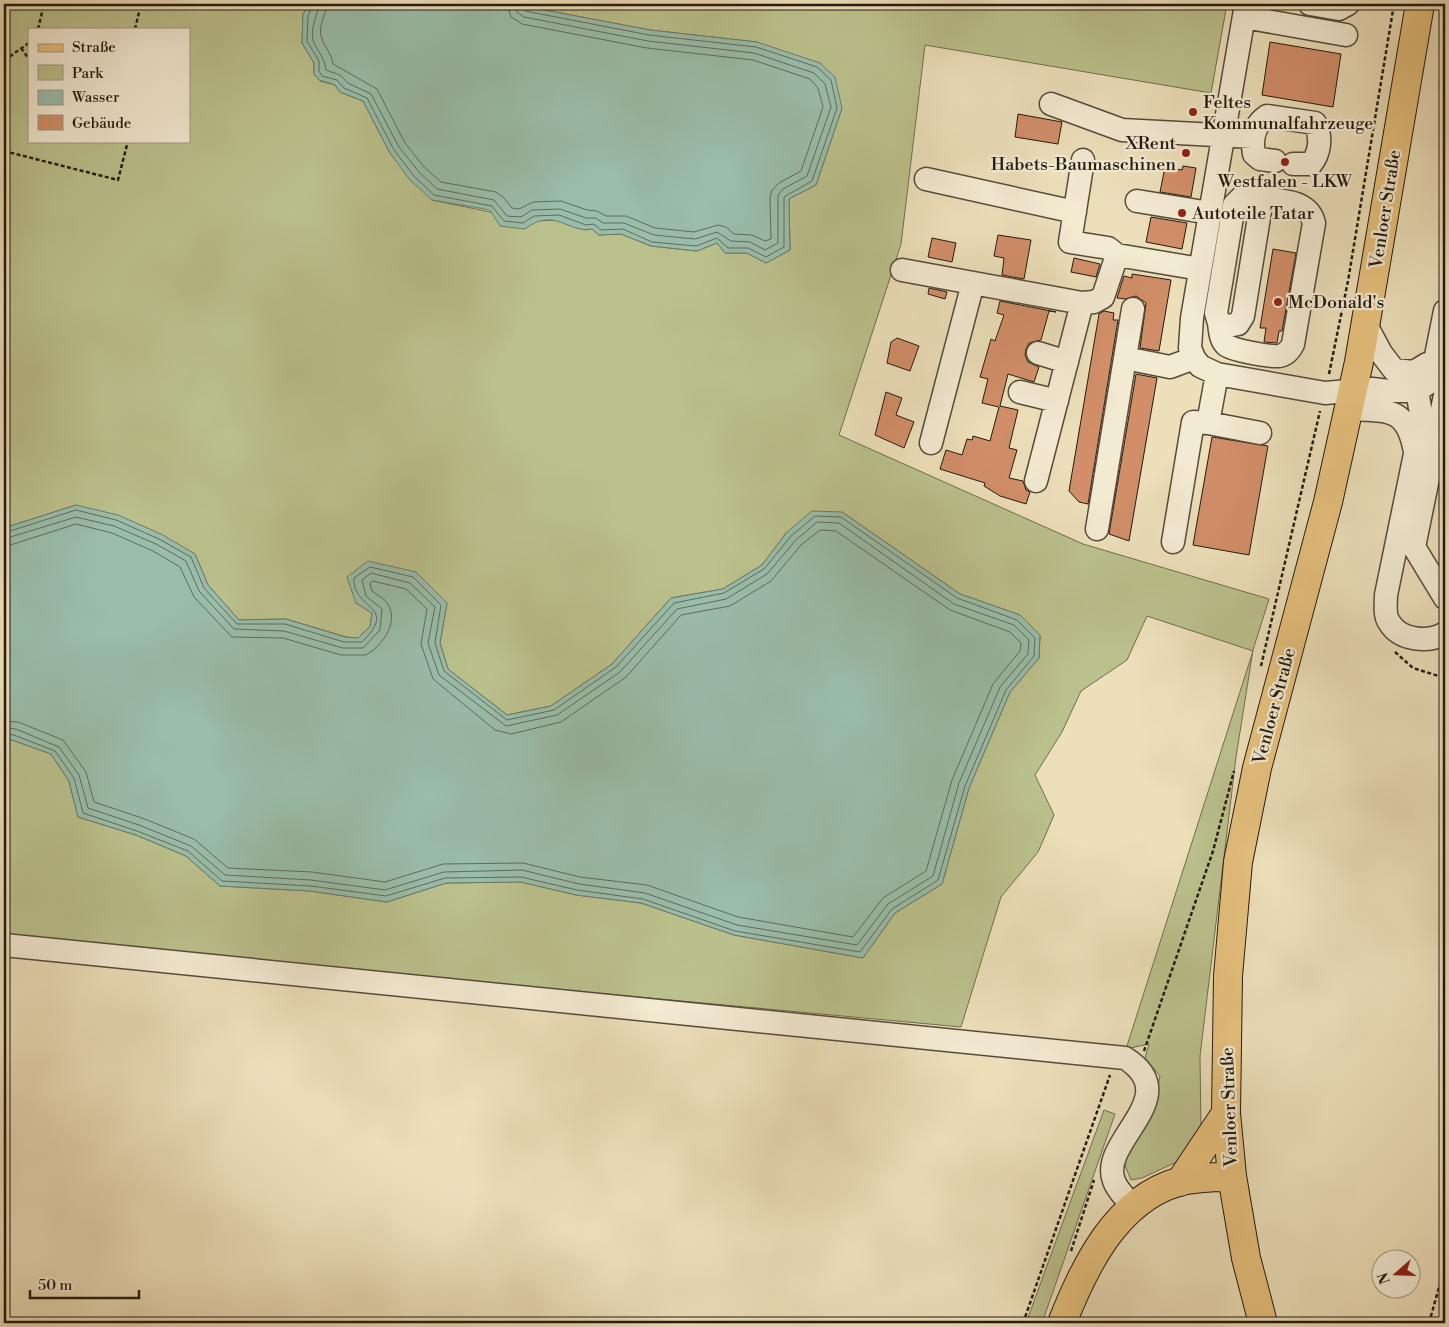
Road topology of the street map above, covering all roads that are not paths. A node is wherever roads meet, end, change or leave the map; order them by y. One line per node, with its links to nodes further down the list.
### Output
1 (1310, 4): 2 (street); 5 (street)
2 (1348, 4)
3 (1420, 4): 24 (main road, Venloer Straße)
4 (1245, 10): 5 (street); 8 (street)
5 (1306, 28): 6 (street)
6 (1346, 34)
7 (1050, 104): 8 (street)
8 (1223, 134): 9 (street); 14 (street)
9 (1253, 137): 9 (street)
10 (1083, 160): 13 (street)
11 (926, 179): 13 (street)
12 (1137, 201): 14 (street)
13 (1075, 212): 15 (street)
14 (1210, 214): 16 (street)
15 (1116, 255): 16 (street); 19 (street)
16 (1200, 268): 21 (street)
17 (902, 270): 18 (street)
18 (973, 283): 19 (street); 38 (street)
19 (1082, 303): 28 (street)
20 (1133, 309): 26 (street)
21 (1194, 310): 23 (street); 27 (street)
22 (1445, 310): 30 (street)
23 (1218, 318): 23 (street)
24 (1366, 325): 30 (street); 33 (main road, Venloer Straße)
25 (1038, 353): 28 (street)
26 (1125, 358): 27 (street); 41 (street)
27 (1194, 358): 29 (street)
28 (1067, 362): 34 (street)
29 (1217, 374): 33 (street); 36 (street)
30 (1417, 389): 33 (street); 35 (street); 39 (street)
31 (1020, 392): 34 (street)
32 (1445, 395): 43 (street)
33 (1351, 399): 35 (street); 46 (main road, Venloer Straße)
34 (1057, 401): 40 (street)
35 (1402, 418): 39 (street)
36 (1208, 423): 37 (street); 42 (street)
37 (1260, 432)
38 (931, 443)
39 (1415, 454): 44 (street)
40 (1036, 482)
41 (1097, 528)
42 (1173, 542)
43 (1445, 598)
44 (1445, 634)
45 (4, 945): 49 (street)
46 (1226, 1113): 47 (main road, Venloer Straße); 48 (main road)
47 (1232, 1176): 48 (main road, Venloer Straße); 51 (main road)
48 (1180, 1182): 49 (main road, Venloer Straße)
49 (1132, 1206): 50 (main road, Venloer Straße)
50 (1062, 1323)
51 (1263, 1323)

